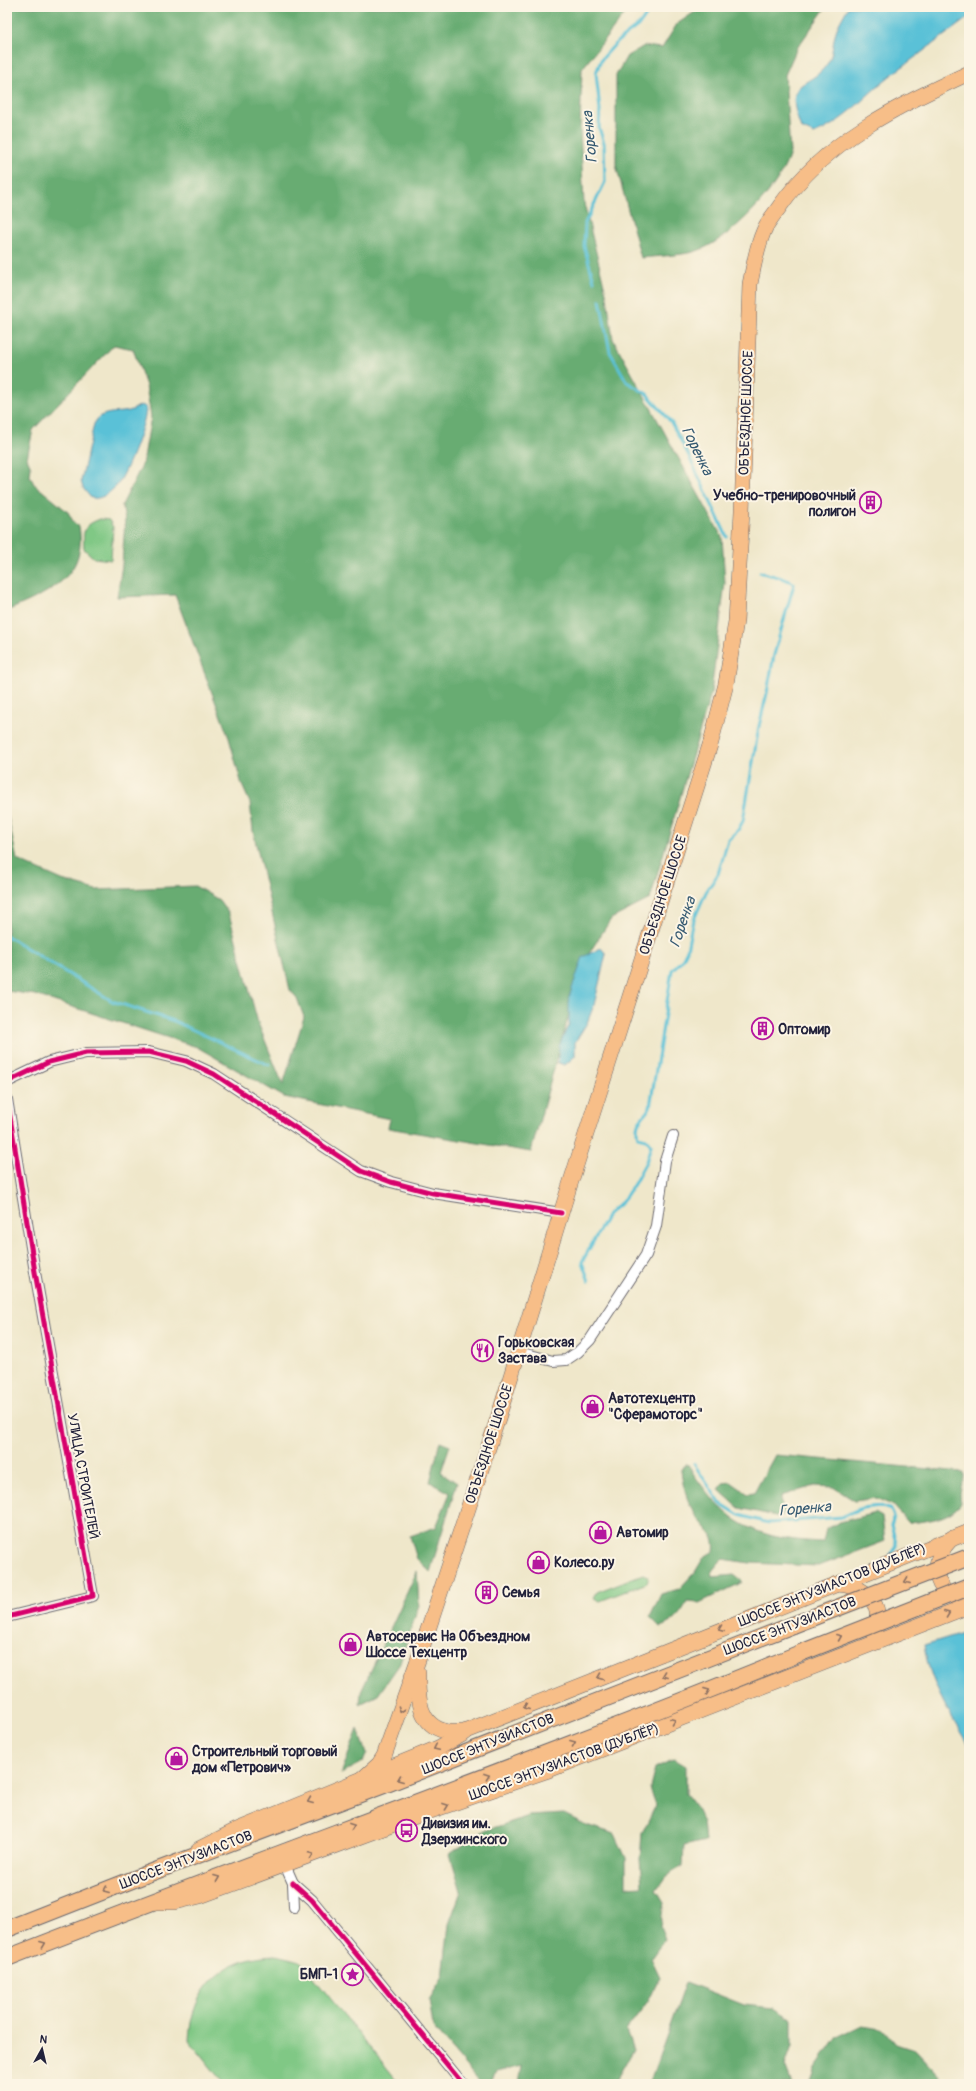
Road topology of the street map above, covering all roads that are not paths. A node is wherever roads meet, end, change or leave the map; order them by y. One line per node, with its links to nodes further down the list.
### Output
1 (969, 73): 5 (main road, ОБЪЕЗДНОЕ ШОССЕ)
2 (7, 1082): 5 (street)
3 (7, 1099): 14 (street, УЛИЦА СТРОИТЕЛЕЙ)
4 (673, 1136): 6 (street)
5 (561, 1213): 6 (main road, ОБЪЕЗДНОЕ ШОССЕ)
6 (519, 1352): 16 (main road, ОБЪЕЗДНОЕ ШОССЕ)
7 (969, 1532): 8 (main road, ШОССЕ ЭНТУЗИАСТОВ (ДУБЛЁР))
8 (952, 1538): 10 (main road, ШОССЕ ЭНТУЗИАСТОВ (ДУБЛЁР)); 12 (main road)
9 (969, 1557): 20 (highway, ШОССЕ ЭНТУЗИАСТОВ, one-way to 20, bridge)
10 (835, 1584): 15 (main road); 17 (main road, ШОССЕ ЭНТУЗИАСТОВ (ДУБЛЁР), one-way to 17)
11 (969, 1587): 22 (highway, ШОССЕ ЭНТУЗИАСТОВ, one-way to 11, bridge)
12 (969, 1602)
13 (969, 1606): 15 (main road, ШОССЕ ЭНТУЗИАСТОВ (ДУБЛЁР), one-way to 13)
14 (7, 1617)
15 (864, 1647): 19 (main road, ШОССЕ ЭНТУЗИАСТОВ (ДУБЛЁР), one-way to 15)
16 (418, 1660): 17 (main road); 18 (main road, ОБЪЕЗДНОЕ ШОССЕ, one-way to 18)
17 (471, 1730): 18 (main road, one-way to 18)
18 (360, 1781): 20 (main road, one-way to 20)
19 (285, 1865): 21 (street); 22 (main road, ШОССЕ ЭНТУЗИАСТОВ (ДУБЛЁР))
20 (142, 1876): 24 (highway, ШОССЕ ЭНТУЗИАСТОВ, one-way to 24)
21 (293, 1884): 23 (street); 26 (street)
22 (155, 1902): 25 (highway, ШОССЕ ЭНТУЗИАСТОВ, one-way to 22)
23 (294, 1907)
24 (7, 1929)
25 (7, 1958)
26 (463, 2084)

